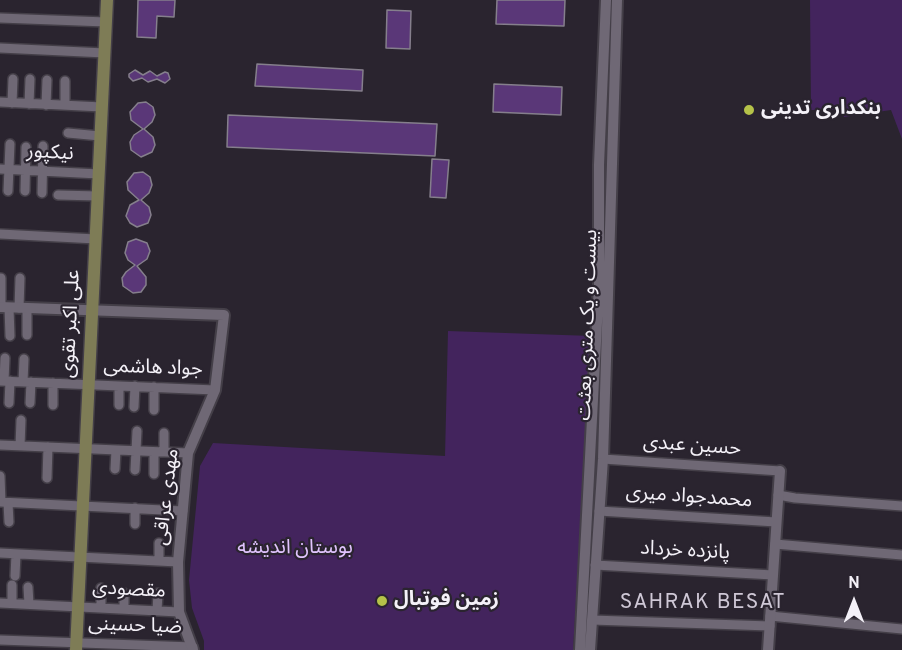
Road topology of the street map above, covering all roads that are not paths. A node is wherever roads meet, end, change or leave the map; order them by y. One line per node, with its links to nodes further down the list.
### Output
1 (107, 0): 5 (main road, علی اکبر تقوی)
2 (606, 0): 112 (street, بیست و یک متری بعثت)
3 (617, 0): 67 (street, بیست و یک متری بعثت)
4 (0, 18): 5 (street)
5 (106, 22): 7 (main road, علی اکبر تقوی)
6 (0, 48): 7 (street)
7 (105, 52): 17 (main road, علی اکبر تقوی)
8 (13, 79): 13 (street)
9 (30, 79): 14 (street)
10 (47, 80): 15 (street)
11 (65, 81): 16 (street)
12 (0, 102): 13 (street)
13 (12, 103): 14 (street)
14 (30, 104): 15 (street)
15 (46, 105): 16 (street)
16 (65, 105): 17 (street)
17 (102, 107): 19 (main road, علی اکبر تقوی)
18 (68, 133): 19 (street)
19 (100, 136): 26 (main road, علی اکبر تقوی)
20 (10, 144): 23 (street)
21 (43, 146): 25 (street)
22 (26, 147): 24 (street)
23 (5, 170): 24 (street, نیکپور); 27 (street)
24 (26, 170): 25 (street, نیکپور); 28 (street)
25 (42, 171): 26 (street, نیکپور); 29 (street)
26 (99, 174): 31 (main road, علی اکبر تقوی)
27 (9, 191)
28 (25, 191)
29 (42, 193)
30 (58, 195): 31 (street)
31 (98, 196): 33 (main road, علی اکبر تقوی)
32 (0, 234): 33 (street)
33 (96, 239): 37 (main road, علی اکبر تقوی)
34 (1, 278): 36 (street)
35 (20, 278): 36 (street)
36 (11, 308): 37 (street); 38 (street); 39 (street)
37 (92, 311): 45 (main road, علی اکبر تقوی); 49 (street, مهدی عراقی)
38 (27, 335)
39 (10, 336)
40 (5, 358): 42 (street)
41 (24, 359): 43 (street)
42 (4, 381): 43 (street, جواد هاشمی); 50 (street)
43 (27, 382): 44 (street, جواد هاشمی); 51 (street)
44 (53, 383): 45 (street, جواد هاشمی); 52 (street)
45 (89, 384): 46 (street, جواد هاشمی); 62 (main road, علی اکبر تقوی)
46 (119, 386): 47 (street, جواد هاشمی); 53 (street)
47 (135, 386): 48 (street, جواد هاشمی); 54 (street)
48 (154, 387): 49 (street, جواد هاشمی); 55 (street)
49 (215, 390): 66 (street, مهدی عراقی)
50 (9, 403)
51 (30, 403)
52 (53, 405)
53 (119, 405)
54 (134, 407)
55 (154, 410)
56 (21, 420): 60 (street)
57 (138, 431): 64 (street)
58 (164, 433): 65 (street)
59 (0, 445): 60 (street)
60 (21, 446): 61 (street)
61 (48, 447): 62 (street); 73 (street)
62 (86, 449): 63 (street); 76 (main road, علی اکبر تقوی)
63 (117, 450): 64 (street); 68 (street)
64 (137, 451): 65 (street); 69 (street)
65 (159, 452): 66 (street); 71 (street)
66 (188, 453): 79 (street, مهدی عراقی)
67 (603, 459): 70 (street, حسین عبدی); 80 (street, بیست و یک متری بعثت)
68 (116, 469)
69 (135, 470)
70 (780, 471): 74 (street)
71 (154, 474)
72 (0, 476): 75 (street)
73 (47, 478)
74 (778, 495): 77 (street); 82 (street)
75 (3, 502): 76 (street); 81 (street)
76 (83, 506): 78 (street); 89 (main road, علی اکبر تقوی)
77 (902, 506)
78 (135, 508): 79 (street); 83 (street)
79 (183, 511): 91 (street, مهدی عراقی)
80 (599, 511): 82 (street, محمدجواد میری); 92 (street, بیست و یک متری بعثت)
81 (9, 522)
82 (777, 522): 85 (street)
83 (135, 524)
84 (159, 543): 90 (street)
85 (775, 544): 88 (street); 93 (street)
86 (0, 553): 87 (street)
87 (16, 554): 89 (street); 99 (street)
88 (902, 555)
89 (81, 557): 90 (street); 101 (main road, علی اکبر تقوی)
90 (159, 561): 91 (street)
91 (178, 562): 105 (street, مهدی عراقی)
92 (595, 565): 93 (street, پانزده خرداد); 106 (street, بیست و یک متری بعثت)
93 (773, 575): 107 (street)
94 (28, 587): 100 (street)
95 (101, 588): 102 (street)
96 (124, 593): 103 (street)
97 (158, 593): 104 (street)
98 (0, 603): 99 (street, مقصودی)
99 (12, 603): 100 (street, مقصودی)
100 (29, 604): 101 (street, مقصودی)
101 (78, 607): 102 (street, مقصودی); 110 (main road, علی اکبر تقوی)
102 (101, 608): 103 (street, مقصودی)
103 (124, 609): 104 (street, مقصودی)
104 (157, 611): 105 (street, مقصودی)
105 (179, 612): 111 (street, مهدی عراقی)
106 (592, 620): 107 (street); 113 (street, بیست و یک متری بعثت)
107 (770, 621): 108 (street); 114 (street)
108 (902, 629)
109 (0, 640): 110 (street, ضیا حسینی)
110 (76, 646): 111 (street, ضیا حسینی)
111 (193, 649)
112 (580, 650)
113 (590, 650)
114 (768, 650)

